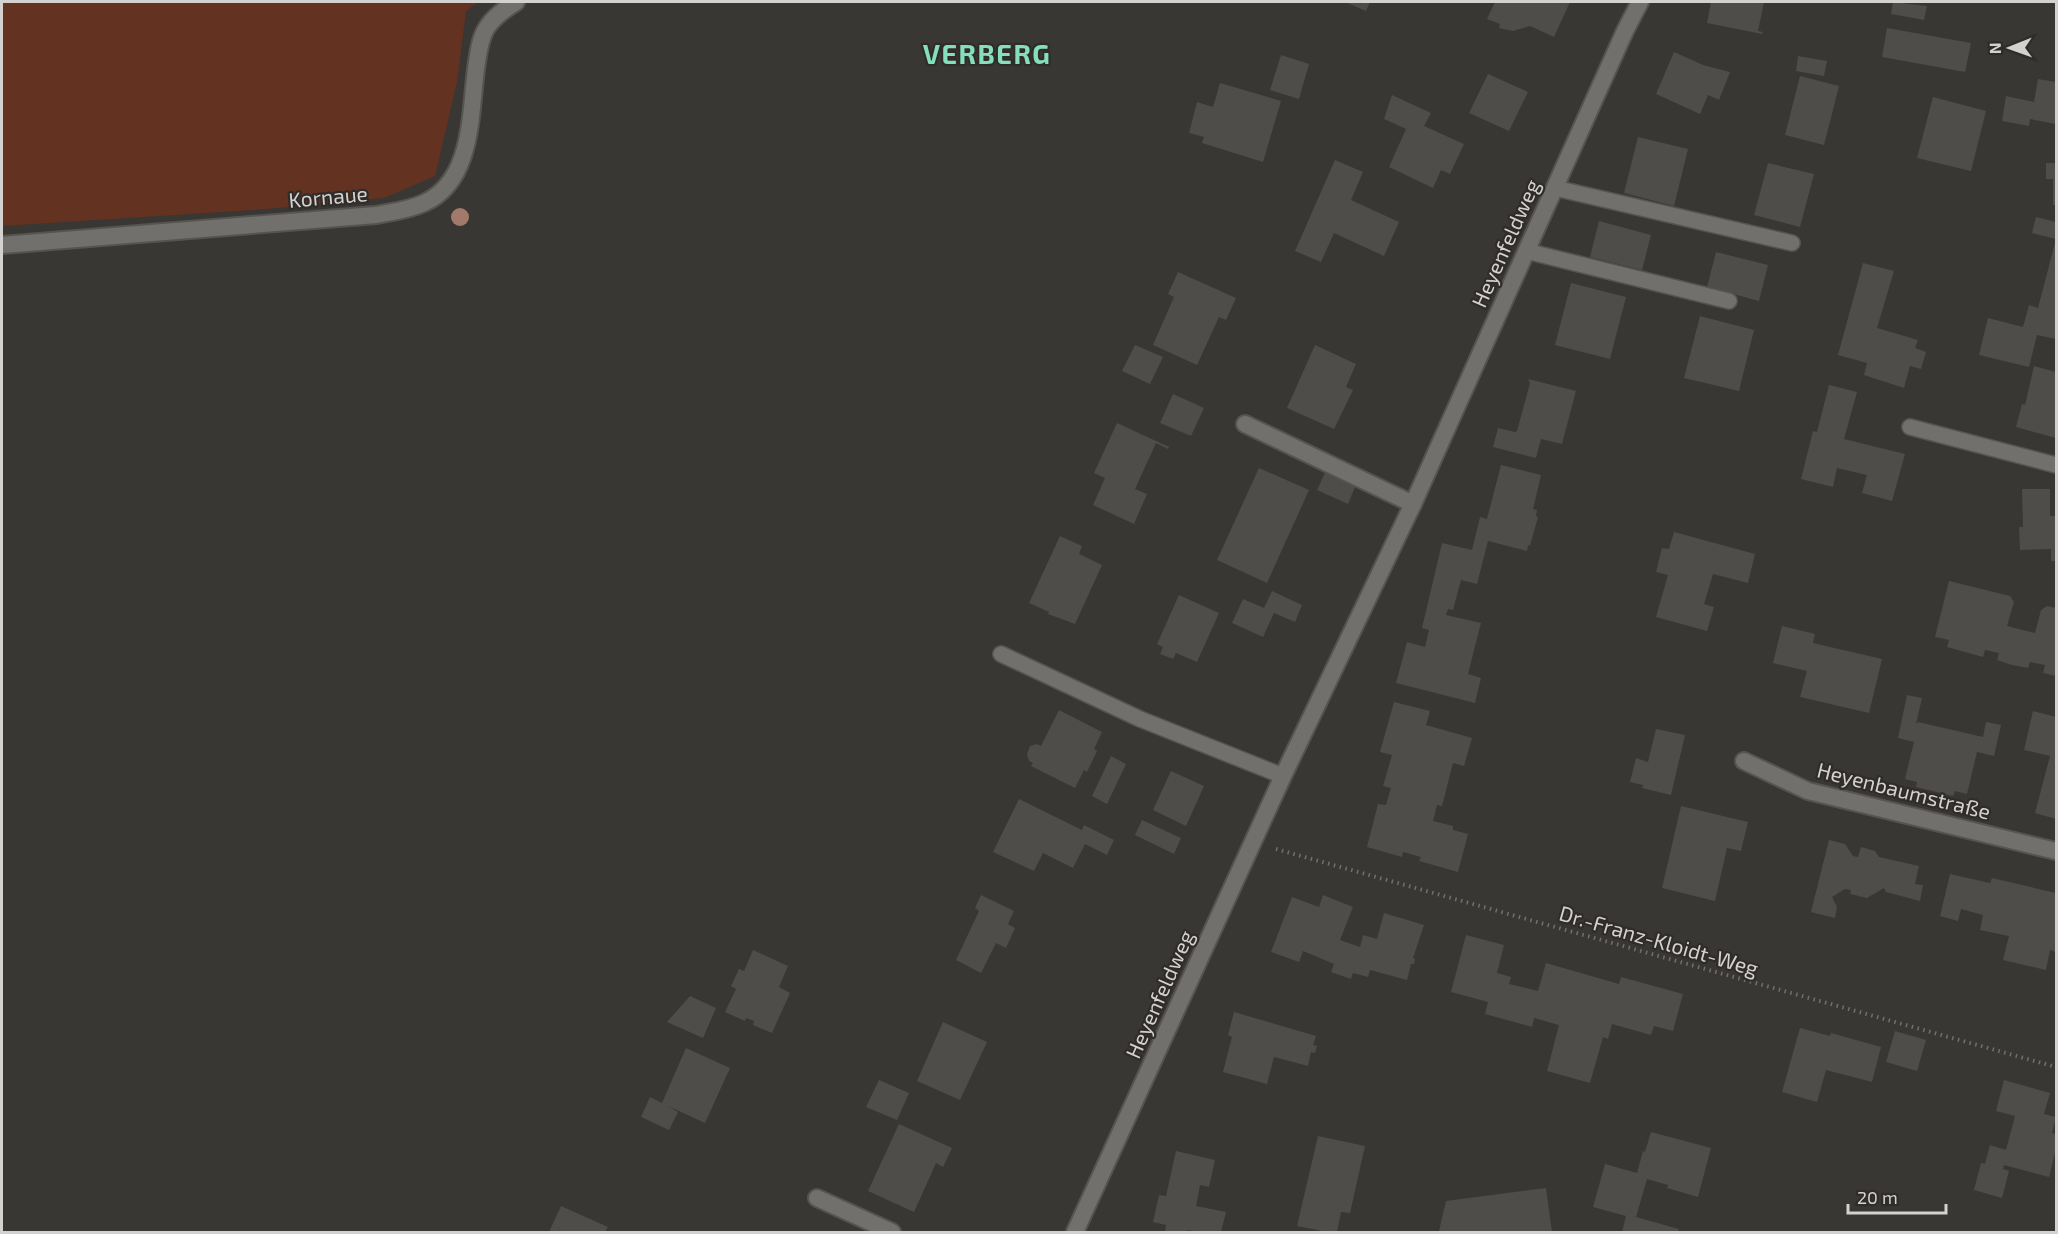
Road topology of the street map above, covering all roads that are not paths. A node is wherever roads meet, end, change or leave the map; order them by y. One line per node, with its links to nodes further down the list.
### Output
1 (516, 2): 5 (street, Kornaue)
2 (1640, 2): 3 (street, Heyenfeldweg)
3 (1555, 188): 4 (lane); 6 (street, Heyenfeldweg)
4 (1792, 243)
5 (2, 245)
6 (1526, 251): 7 (lane); 11 (street, Heyenfeldweg)
7 (1729, 302)
8 (1245, 424): 11 (street)
9 (1910, 427): 10 (lane)
10 (2056, 465)
11 (1413, 504): 14 (street, Heyenfeldweg)
12 (1001, 654): 14 (lane)
13 (1744, 761): 15 (street, Heyenbaumstraße)
14 (1282, 776): 17 (street, Heyenfeldweg)
15 (2056, 851)
16 (817, 1198): 18 (street)
17 (1079, 1232)
18 (892, 1233)

